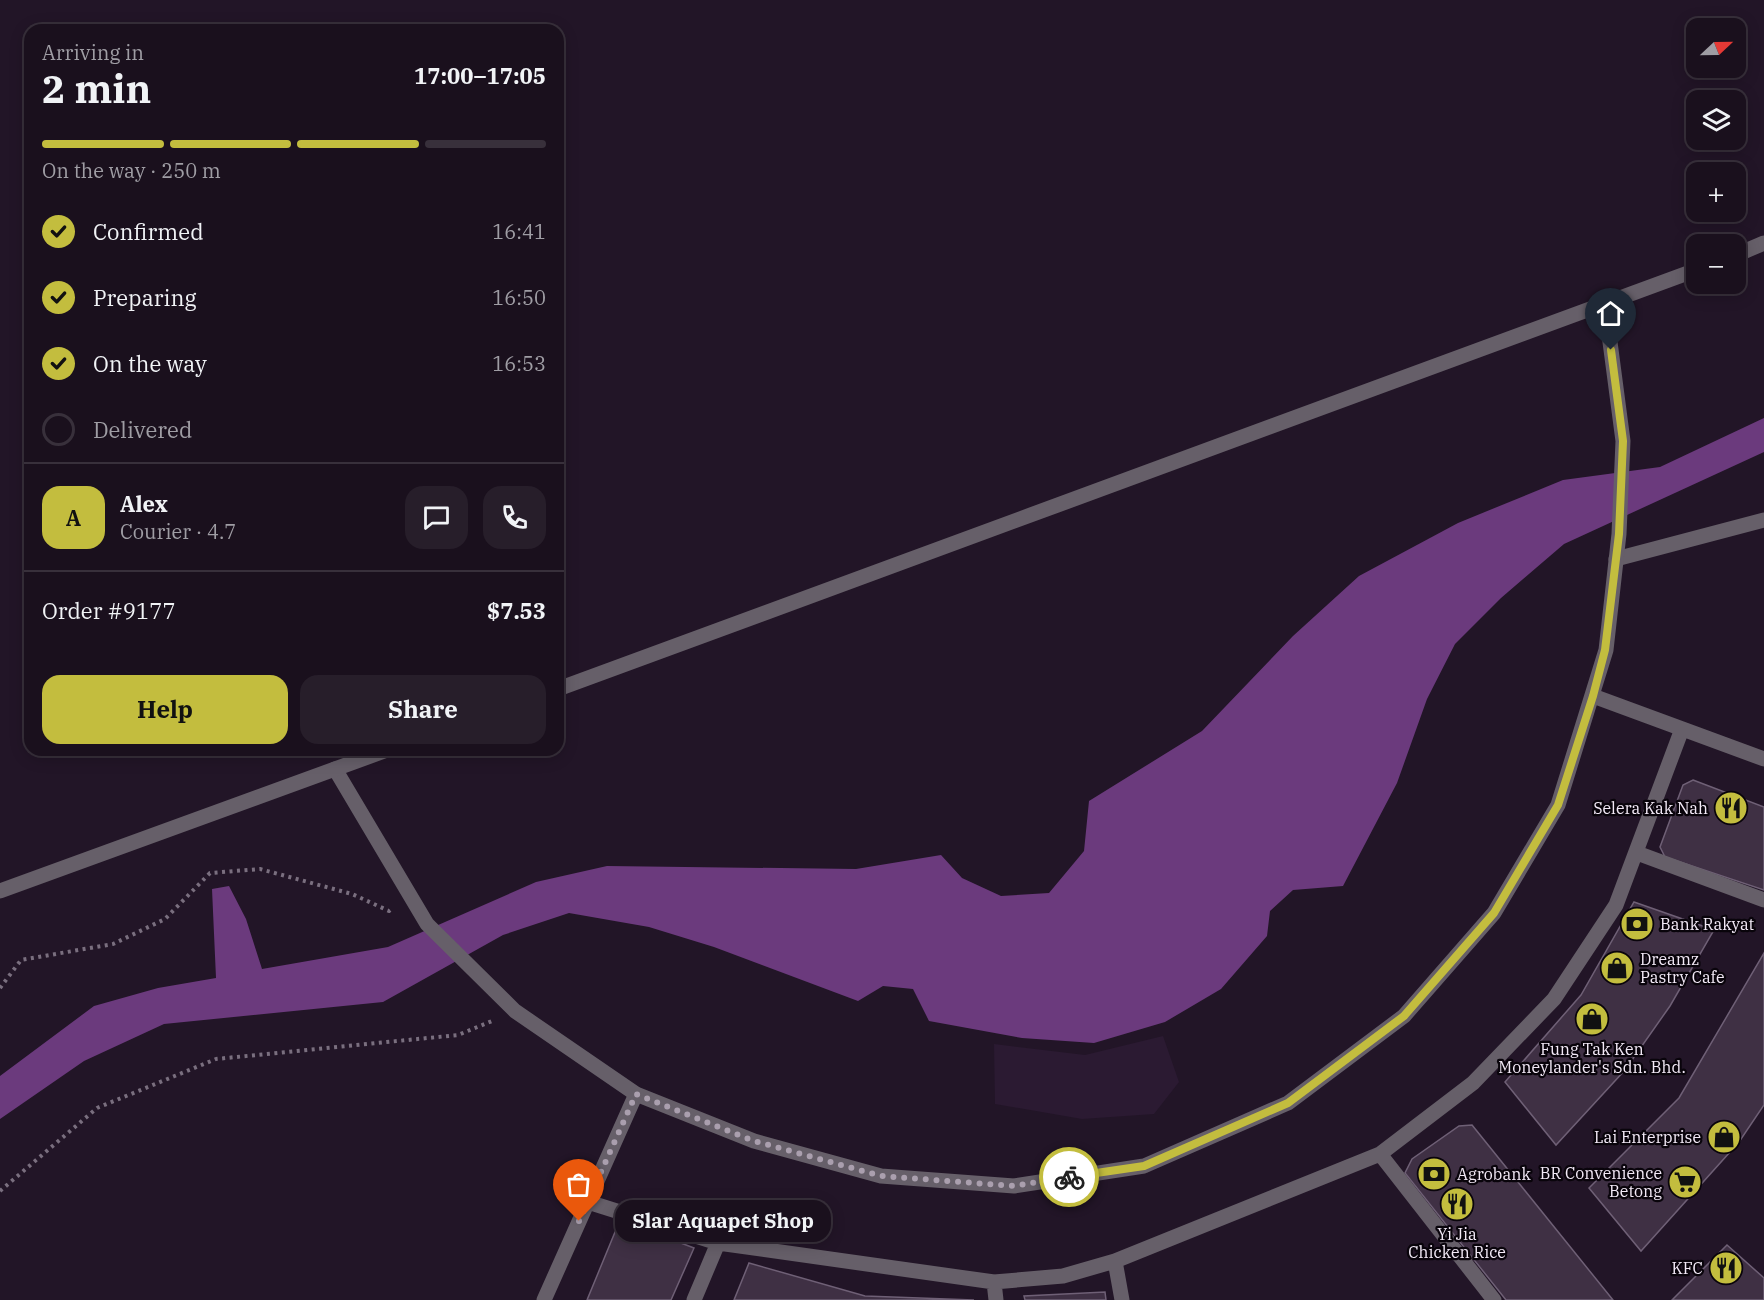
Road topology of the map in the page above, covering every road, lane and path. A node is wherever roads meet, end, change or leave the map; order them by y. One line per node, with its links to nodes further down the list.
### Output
1 (1764, 243): 2 (street)
2 (1746, 251)
3 (1686, 274): 4 (street)
4 (1605, 304): 6 (street); 7 (street)
5 (1764, 520): 6 (street)
6 (1616, 559): 8 (street)
7 (564, 687)
8 (1593, 696): 9 (street); 19 (street)
9 (1682, 729): 11 (street); 13 (street)
10 (371, 756): 12 (street)
11 (1764, 759)
12 (335, 769): 14 (street); 15 (street)
13 (1637, 853): 16 (street); 20 (street)
14 (0, 891)
15 (411, 897): 17 (path); 18 (street)
16 (1764, 900)
17 (0, 988)
18 (515, 1011): 19 (street); 21 (path)
19 (636, 1094): 22 (street)
20 (1380, 1154): 24 (street); 30 (street)
21 (0, 1191)
22 (588, 1202): 23 (street); 26 (street)
23 (718, 1243): 25 (street); 27 (street)
24 (1115, 1261): 25 (street); 29 (street)
25 (994, 1282): 28 (street)
26 (544, 1300)
27 (694, 1300)
28 (996, 1300)
29 (1122, 1300)
30 (1494, 1300)

